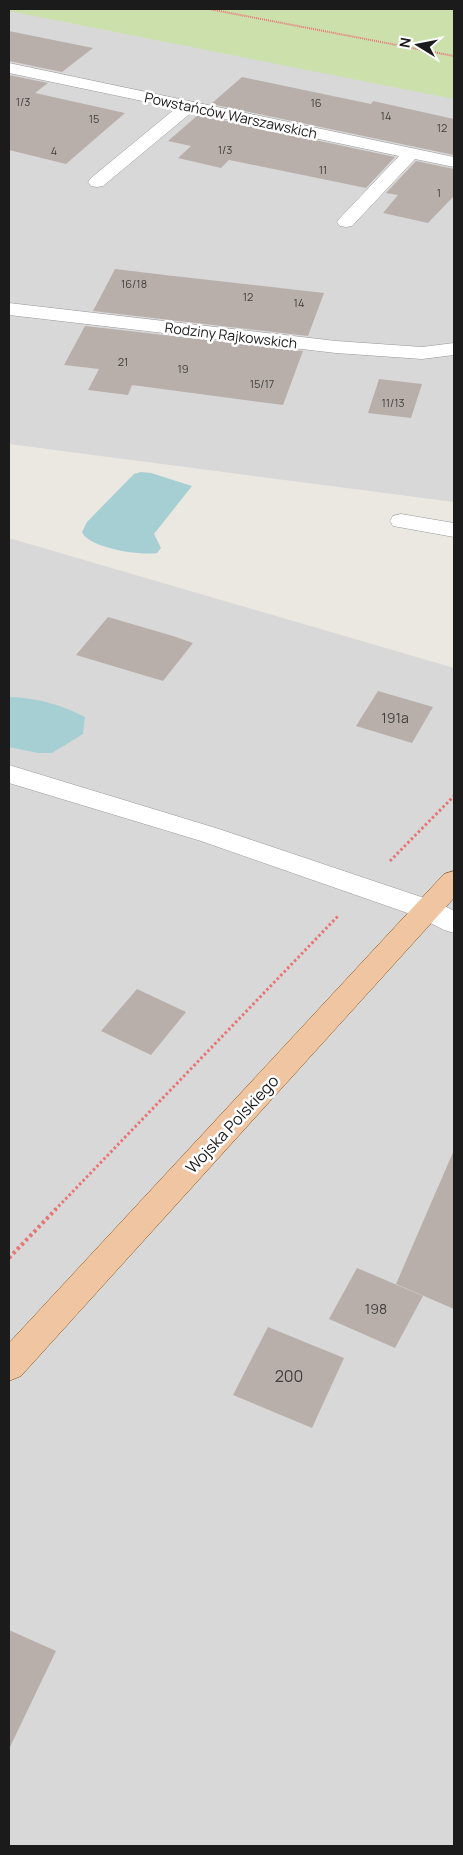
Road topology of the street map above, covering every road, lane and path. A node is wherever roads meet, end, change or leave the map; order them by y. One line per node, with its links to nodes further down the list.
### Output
1 (209, 9): 2 (path)
2 (454, 56)
3 (9, 68): 4 (street, Powstańców Warszawskich)
4 (188, 107): 5 (street, Powstańców Warszawskich); 7 (street)
5 (411, 153): 6 (street, Powstańców Warszawskich); 8 (street)
6 (454, 162)
7 (98, 182)
8 (346, 222)
9 (9, 309): 10 (street, Rodziny Rajkowskich)
10 (454, 349)
11 (401, 521): 12 (street)
12 (454, 530)
13 (9, 774): 16 (street)
14 (454, 796): 16 (path)
15 (454, 881): 17 (main road, Wojska Polskiego)
16 (364, 888): 17 (street); 18 (path)
17 (442, 916): 19 (main road, Wojska Polskiego)
18 (9, 1258)
19 (9, 1366)

